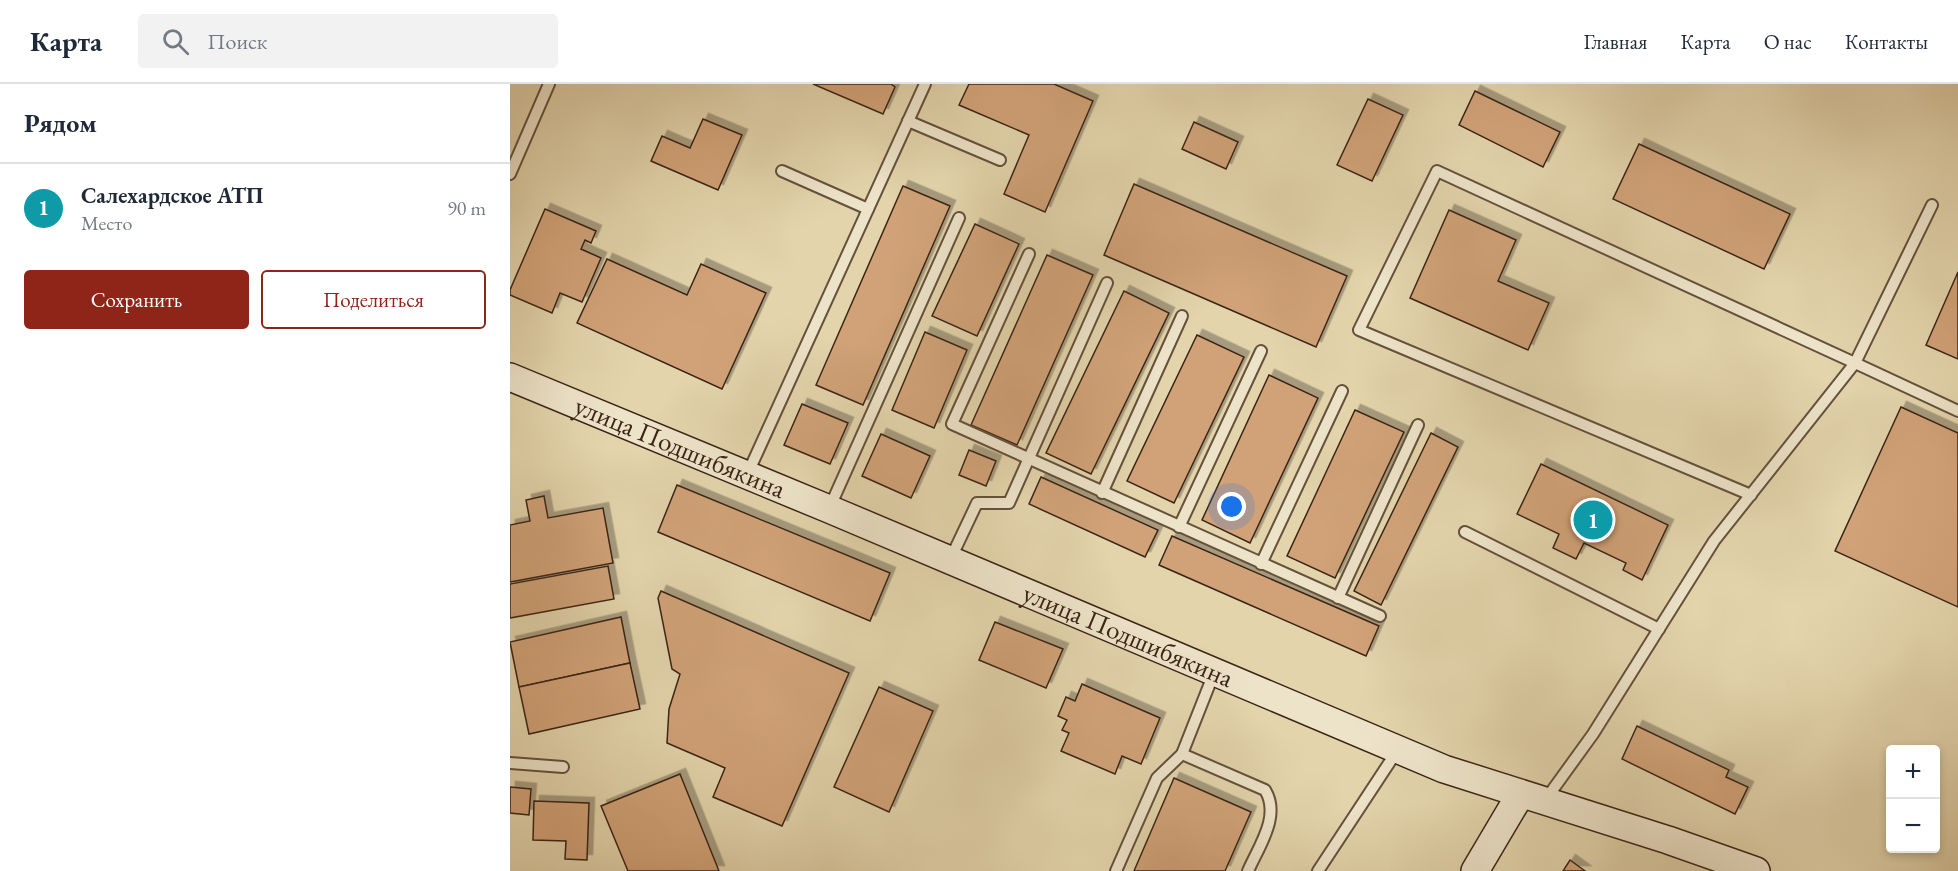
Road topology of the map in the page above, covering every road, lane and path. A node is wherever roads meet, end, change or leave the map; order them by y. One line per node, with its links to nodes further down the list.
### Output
1 (549, 84): 6 (lane)
2 (925, 84): 3 (lane)
3 (908, 121): 4 (lane); 8 (lane)
4 (1000, 160)
5 (782, 171): 8 (lane)
6 (510, 174)
7 (1932, 205): 14 (lane)
8 (868, 209): 20 (lane)
9 (959, 218): 23 (lane)
10 (1029, 254): 19 (lane)
11 (1107, 283): 19 (lane)
12 (1182, 316): 21 (lane)
13 (1261, 351): 24 (lane)
14 (1855, 363): 17 (lane); 22 (lane); 22 (lane)
15 (510, 377): 20 (main road, улица Подшибякина)
16 (1342, 391): 27 (lane)
17 (1958, 411)
18 (1418, 425): 28 (lane)
19 (1028, 460): 21 (lane); 26 (lane)
20 (747, 475): 23 (main road, улица Подшибякина)
21 (1102, 493): 24 (lane)
22 (1751, 495): 30 (lane)
23 (829, 509): 26 (main road, улица Подшибякина)
24 (1179, 527): 27 (lane)
25 (1465, 532): 30 (lane)
26 (950, 560): 31 (main road, улица Подшибякина)
27 (1261, 564): 28 (lane)
28 (1338, 598): 29 (lane)
29 (1380, 616)
30 (1659, 629): 36 (lane)
31 (1214, 673): 32 (main road, улица Подшибякина); 33 (lane)
32 (1397, 751): 36 (main road, улица Подшибякина); 39 (lane)
33 (1182, 754): 37 (lane); 38 (lane)
34 (510, 763): 35 (lane)
35 (563, 767)
36 (1532, 799): 40 (main road); 41 (main road, улица Подшибякина)
37 (1116, 871)
38 (1248, 871)
39 (1318, 871)
40 (1475, 871)
41 (1756, 871)

